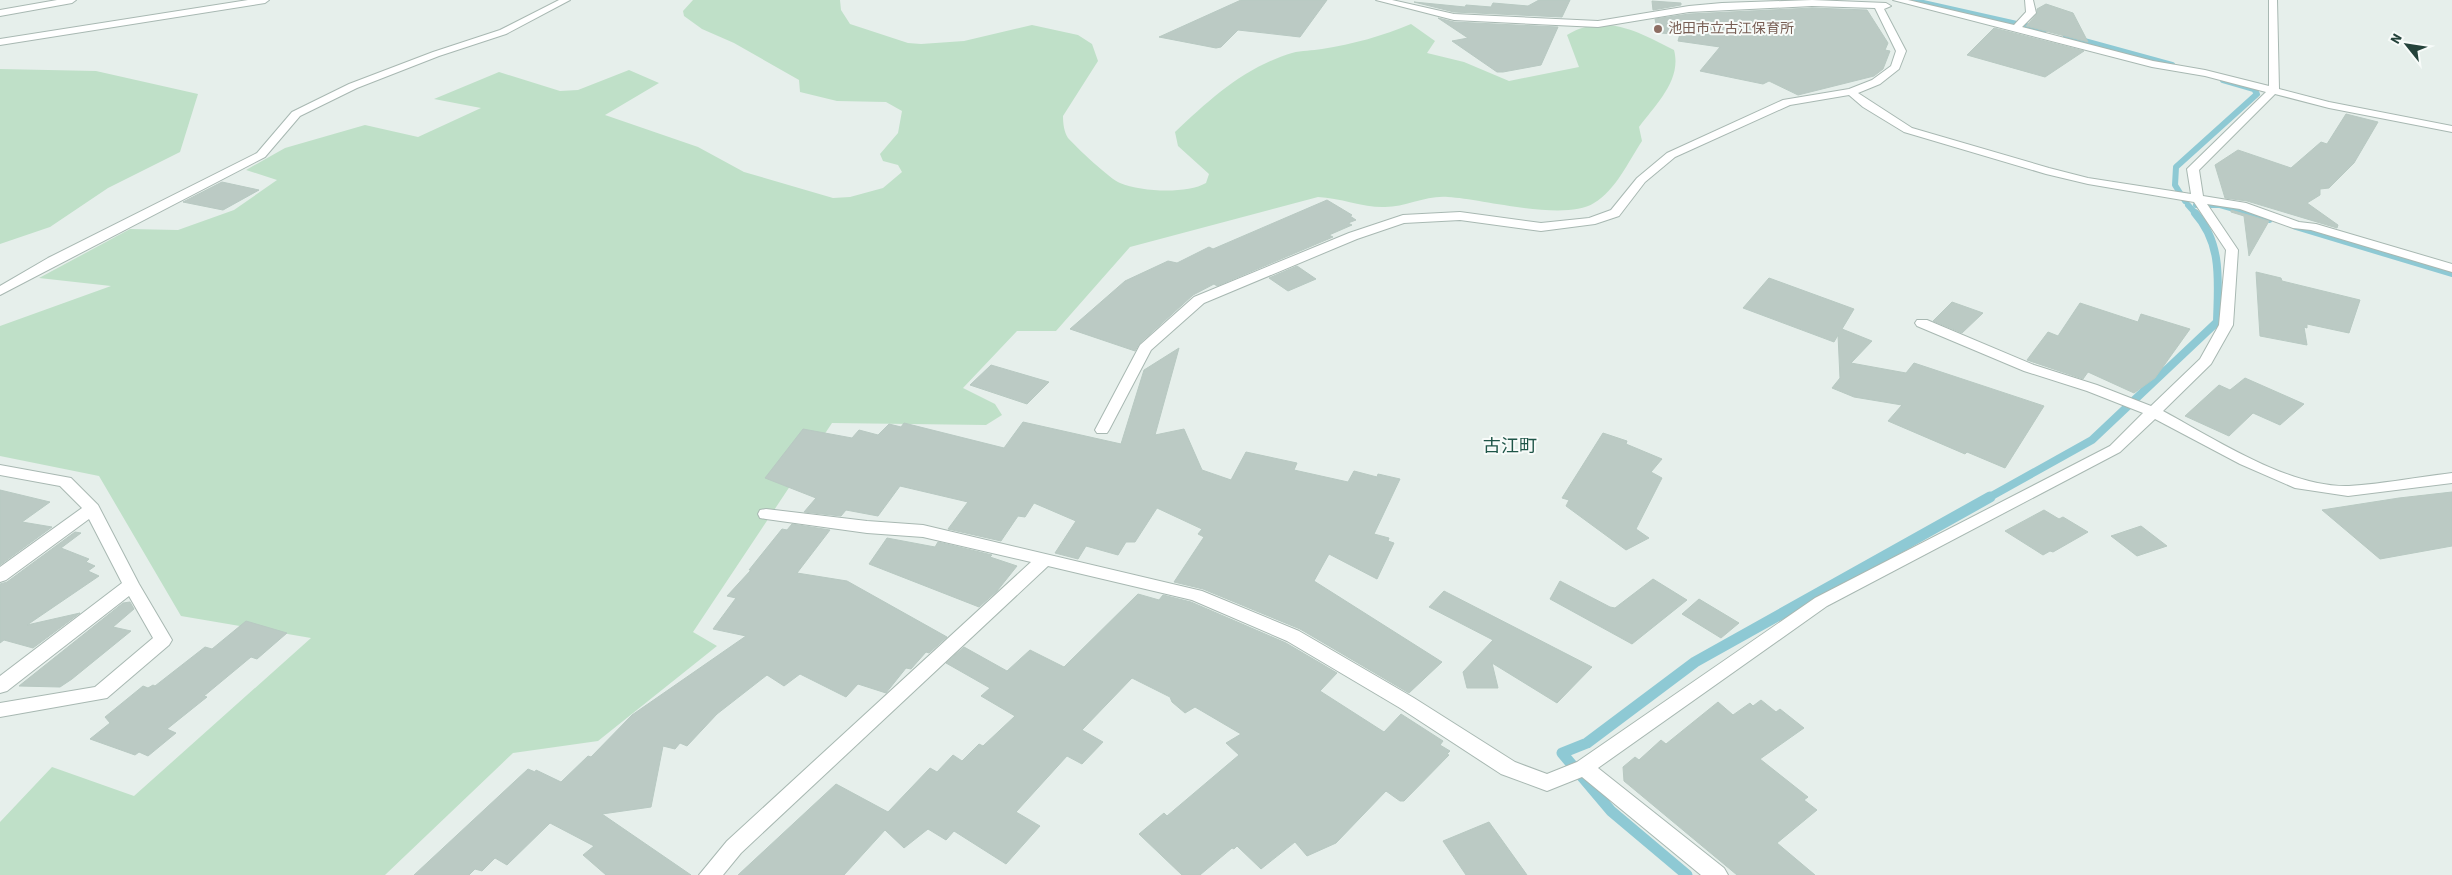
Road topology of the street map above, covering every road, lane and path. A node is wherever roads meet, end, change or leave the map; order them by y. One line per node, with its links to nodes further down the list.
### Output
1 (72, 0): 12 (street)
2 (265, 0): 14 (street)
3 (566, 0): 20 (street)
4 (1380, 0): 11 (street)
5 (1695, 0): 11 (street)
6 (1897, 0): 9 (street)
7 (2028, 0): 13 (street)
8 (2273, 0): 15 (street)
9 (1915, 5): 10 (street); 13 (street)
10 (1878, 6): 11 (street); 16 (street)
11 (1730, 8)
12 (0, 13)
13 (2016, 28): 15 (street)
14 (0, 42)
15 (2274, 90): 17 (street); 18 (street)
16 (1851, 92): 18 (street); 23 (street)
17 (2452, 129)
18 (2197, 197): 19 (street); 22 (street)
19 (2452, 268)
20 (0, 290)
21 (1922, 323): 22 (street)
22 (2153, 412): 25 (street); 33 (street)
23 (1102, 430)
24 (3, 472): 26 (street)
25 (2452, 478)
26 (92, 509): 29 (street); 30 (street)
27 (766, 514): 28 (street)
28 (1045, 559): 33 (street); 34 (street)
29 (0, 576)
30 (132, 585): 31 (street); 32 (street)
31 (0, 686)
32 (0, 710)
33 (1584, 768): 35 (street)
34 (710, 875)
35 (1717, 875)

